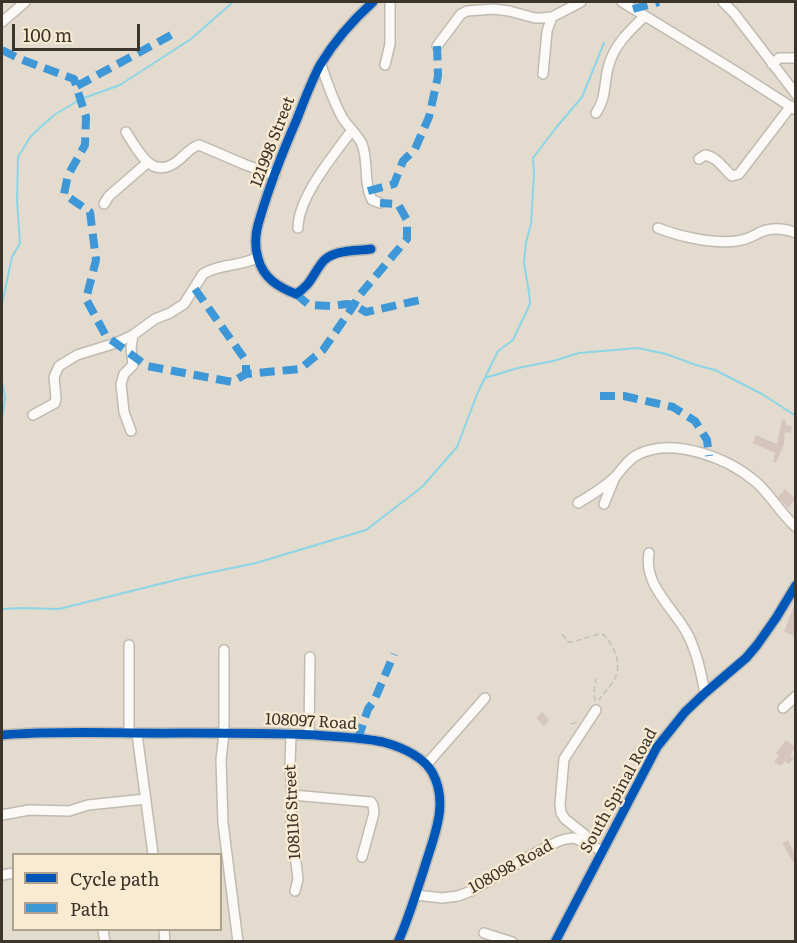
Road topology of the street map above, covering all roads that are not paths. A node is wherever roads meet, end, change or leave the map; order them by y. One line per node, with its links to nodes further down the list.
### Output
1 (25, 2): 9 (street)
2 (373, 2): 13 (street, 121998 Street)
3 (390, 2): 14 (street)
4 (581, 2): 8 (street)
5 (621, 2): 7 (street)
6 (723, 2): 12 (street)
7 (645, 16): 17 (street); 18 (street)
8 (552, 17): 10 (street); 15 (street)
9 (2, 22)
10 (437, 46)
11 (795, 58): 12 (street)
12 (772, 64): 16 (street)
13 (321, 65): 19 (street); 23 (street, 121998 Street)
14 (385, 65)
15 (543, 74)
16 (795, 94)
17 (793, 108): 21 (street)
18 (596, 113)
19 (352, 129): 24 (street); 26 (street)
20 (126, 132): 22 (street)
21 (699, 159)
22 (147, 163): 23 (street, 121998 Street); 25 (street)
23 (275, 175): 30 (street, 121998 Street)
24 (380, 203)
25 (104, 204)
26 (298, 228)
27 (658, 228): 28 (street)
28 (795, 233)
29 (371, 249): 30 (street)
30 (258, 257): 31 (street)
31 (133, 335): 32 (street); 33 (street)
32 (33, 415)
33 (131, 431)
34 (615, 477): 35 (street); 36 (street); 37 (street)
35 (578, 503)
36 (604, 504)
37 (795, 527)
38 (649, 553): 43 (street)
39 (795, 585): 43 (street, South Spinal Road)
40 (129, 645): 49 (street)
41 (224, 650): 48 (street)
42 (310, 657): 52 (street)
43 (705, 693): 57 (street, South Spinal Road)
44 (795, 696): 46 (street)
45 (485, 698): 53 (street)
46 (783, 708)
47 (596, 710): 57 (street)
48 (224, 733): 49 (street, 108097 Road); 50 (street, 108097 Road); 63 (street)
49 (133, 734): 51 (street, 108097 Road); 55 (street)
50 (291, 734): 52 (street, 108097 Road); 54 (street, 108116 Street)
51 (2, 735)
52 (309, 735): 53 (street, 108097 Road)
53 (426, 765): 61 (street)
54 (292, 795): 59 (street); 60 (street, 108116 Street)
55 (146, 799): 56 (street); 58 (street)
56 (2, 815)
57 (599, 850): 61 (street, 108098 Road); 66 (street, South Spinal Road)
58 (153, 853)
59 (362, 857)
60 (296, 891)
61 (416, 895): 64 (street)
62 (483, 933): 65 (street)
63 (238, 942)
64 (398, 942)
65 (512, 942)
66 (555, 942)

